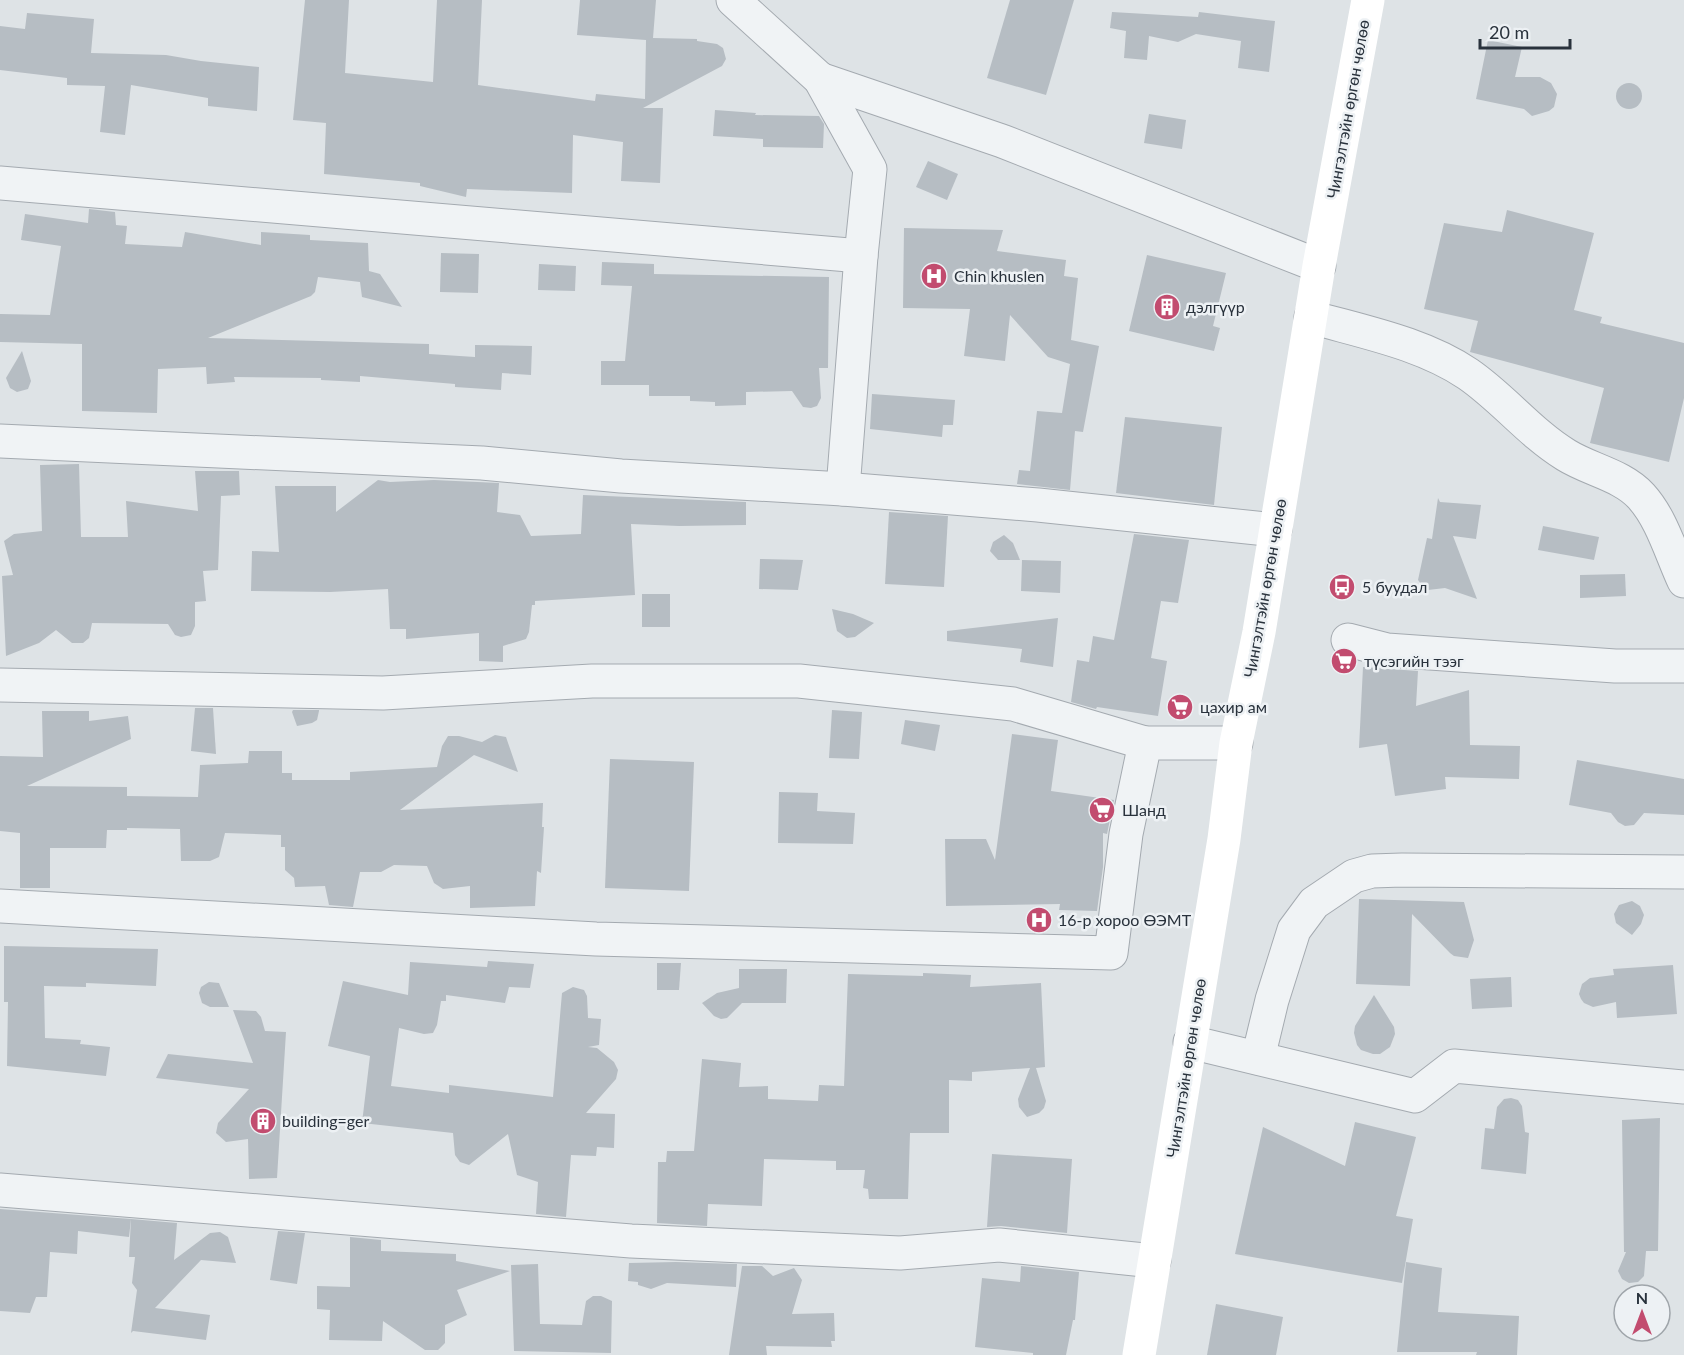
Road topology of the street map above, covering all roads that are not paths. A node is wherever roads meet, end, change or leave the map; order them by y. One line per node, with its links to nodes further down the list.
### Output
1 (733, 0): 3 (street)
2 (1368, 0): 6 (main road, Чингэлтэйн өргөн чөлөө)
3 (820, 79): 5 (street); 6 (street)
4 (0, 183): 5 (street)
5 (861, 256): 9 (street)
6 (1319, 266): 7 (main road, Чингэлтэйн өргөн чөлөө)
7 (1311, 316): 10 (main road, Чингэлтэйн өргөн чөлөө); 11 (street)
8 (0, 441): 9 (street)
9 (843, 489): 10 (street)
10 (1275, 530): 16 (main road, Чингэлтэйн өргөн чөлөө)
11 (1684, 581)
12 (1348, 640): 13 (street)
13 (1684, 666)
14 (0, 685): 15 (street)
15 (1145, 743): 16 (street); 18 (street)
16 (1236, 743): 19 (main road, Чингэлтэйн өргөн чөлөө)
17 (1684, 872): 20 (street)
18 (0, 906)
19 (1190, 1042): 20 (street); 23 (main road, Чингэлтэйн өргөн чөлөө)
20 (1258, 1058): 21 (street)
21 (1684, 1087)
22 (0, 1190): 23 (street)
23 (1154, 1261): 24 (main road, Чингэлтэйн өргөн чөлөө)
24 (1138, 1355)

